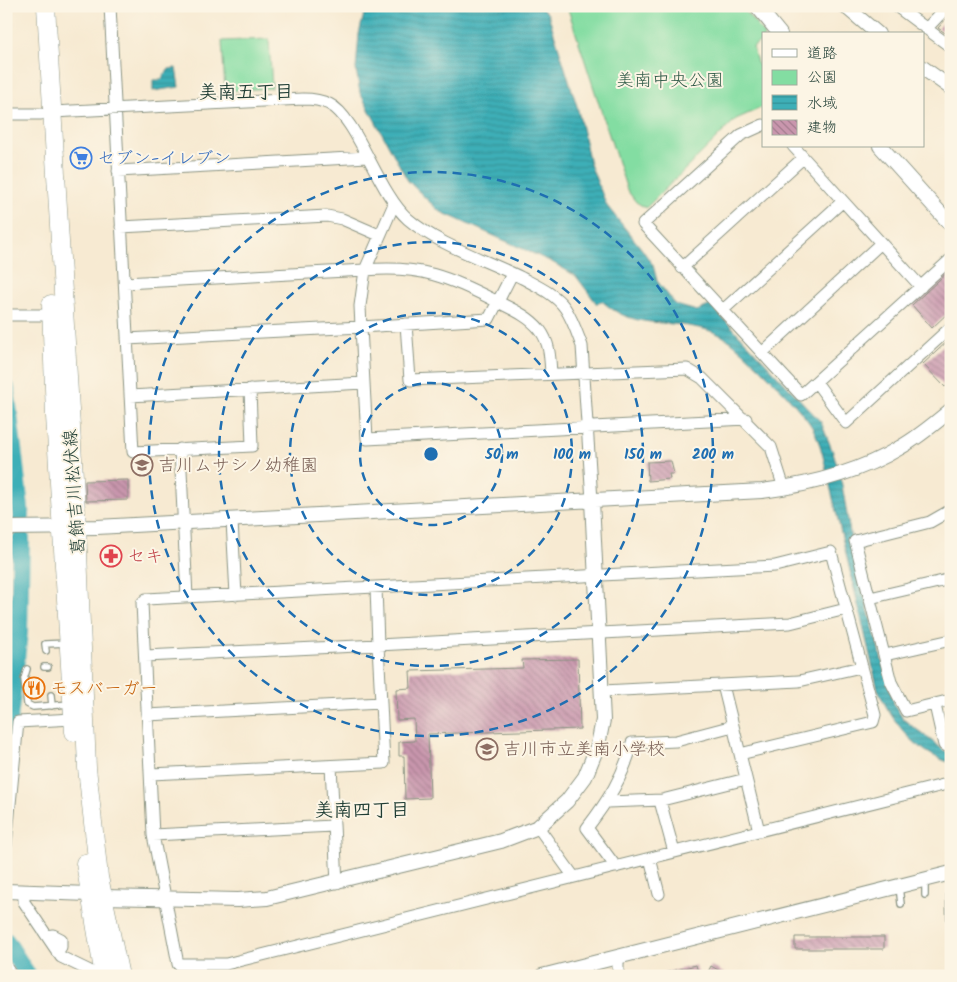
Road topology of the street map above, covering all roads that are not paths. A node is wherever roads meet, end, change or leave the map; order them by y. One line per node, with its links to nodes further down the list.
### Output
1 (35, 6): 15 (main road, 葛飾吉川松伏線)
2 (46, 6): 15 (main road, 葛飾吉川松伏線)
3 (110, 6): 14 (street)
4 (757, 6): 9 (street)
5 (845, 6): 10 (street)
6 (896, 6): 8 (street)
7 (948, 6): 8 (street)
8 (926, 28): 11 (street)
9 (778, 32)
10 (872, 32)
11 (951, 47)
12 (924, 69): 13 (street)
13 (951, 88)
14 (115, 108): 15 (street); 20 (street); 22 (street)
15 (47, 113): 16 (street); 38 (main road, 葛飾吉川松伏線); 60 (main road, 葛飾吉川松伏線)
16 (6, 114)
17 (762, 125): 30 (street)
18 (794, 148): 21 (street)
19 (882, 148): 25 (street)
20 (367, 157): 22 (street); 24 (street)
21 (803, 158): 23 (street); 30 (street)
22 (118, 171): 26 (street)
23 (842, 201): 28 (street); 36 (street)
24 (394, 204): 27 (street); 32 (street)
25 (951, 225)
26 (121, 227): 27 (street); 33 (street)
27 (379, 235): 31 (street)
28 (881, 243): 34 (street); 43 (street)
29 (951, 259): 34 (street)
30 (682, 268): 36 (street)
31 (365, 270): 33 (street); 35 (street); 40 (street)
32 (512, 274): 35 (street); 45 (street)
33 (125, 283): 42 (street)
34 (921, 287): 46 (street)
35 (498, 302): 39 (street); 44 (street)
36 (723, 310): 43 (street)
37 (6, 315): 38 (street)
38 (52, 315): 60 (main road, 葛飾吉川松伏線)
39 (406, 324): 40 (street); 44 (street)
40 (361, 327): 42 (street); 47 (street)
41 (951, 327): 46 (street)
42 (127, 339): 49 (street)
43 (762, 353): 46 (street)
44 (551, 374): 45 (street)
45 (585, 374): 51 (street); 52 (street)
46 (816, 382)
47 (363, 383): 48 (street); 52 (street)
48 (250, 389): 49 (street); 53 (street)
49 (130, 396): 53 (street)
50 (951, 410): 54 (street)
51 (746, 419): 52 (street); 54 (street)
52 (587, 427): 55 (street)
53 (180, 449): 58 (street)
54 (784, 488): 55 (street)
55 (592, 502): 57 (street); 61 (street)
56 (951, 510): 66 (street)
57 (232, 520): 58 (street); 64 (street)
58 (183, 523): 60 (street); 65 (street)
59 (6, 527): 60 (street)
60 (69, 528): 70 (main road, 葛飾吉川松伏線); 111 (main road, 葛飾吉川松伏線)
61 (595, 575): 63 (street); 67 (street); 68 (street)
62 (951, 578): 66 (street)
63 (376, 587): 64 (street); 72 (street)
64 (236, 595): 65 (street)
65 (187, 597): 73 (street)
66 (870, 598): 74 (street)
67 (846, 609): 68 (street); 75 (street)
68 (600, 633): 72 (street); 78 (street)
69 (951, 640): 74 (street)
70 (68, 643): 71 (lane); 84 (main road, 葛飾吉川松伏線)
71 (45, 645)
72 (378, 645): 73 (street); 81 (street)
73 (145, 656): 85 (street)
74 (885, 656): 82 (street)
75 (861, 666): 77 (street); 88 (street)
76 (27, 669): 83 (lane)
77 (723, 686): 78 (street); 86 (street)
78 (603, 691): 96 (street)
79 (51, 695): 83 (lane)
80 (951, 700): 82 (street)
81 (380, 704): 85 (street); 89 (street)
82 (935, 705): 87 (street)
83 (52, 706): 84 (lane)
84 (72, 711): 99 (street); 111 (main road, 葛飾吉川松伏線)
85 (147, 715): 90 (street)
86 (733, 726): 88 (street); 94 (street)
87 (951, 747)
88 (740, 754): 91 (street)
89 (331, 766): 90 (street); 95 (street)
90 (151, 774): 98 (street)
91 (746, 779): 93 (street); 97 (street)
92 (951, 783): 97 (street)
93 (660, 800): 94 (street); 100 (street)
94 (607, 802): 102 (street)
95 (333, 826): 98 (street); 106 (street)
96 (538, 827): 104 (street); 106 (street)
97 (759, 831): 100 (street)
98 (153, 835): 113 (street)
99 (6, 845)
100 (674, 852): 101 (street)
101 (650, 858): 102 (street); 110 (street)
102 (616, 867): 104 (street)
103 (950, 873): 105 (street); 117 (lane)
104 (574, 877): 113 (street)
105 (925, 879): 107 (street); 112 (lane)
106 (337, 883): 113 (street)
107 (899, 886): 114 (lane); 115 (street)
108 (6, 891): 109 (street)
109 (24, 891): 111 (street); 118 (street)
110 (659, 894)
111 (96, 895): 113 (street); 118 (main road, 葛飾吉川松伏線)
112 (925, 895)
113 (164, 898)
114 (901, 904)
115 (618, 957): 120 (street); 121 (street)
116 (6, 968): 119 (street)
117 (951, 972)
118 (109, 974)
119 (12, 976)
120 (542, 976)
121 (618, 976)

